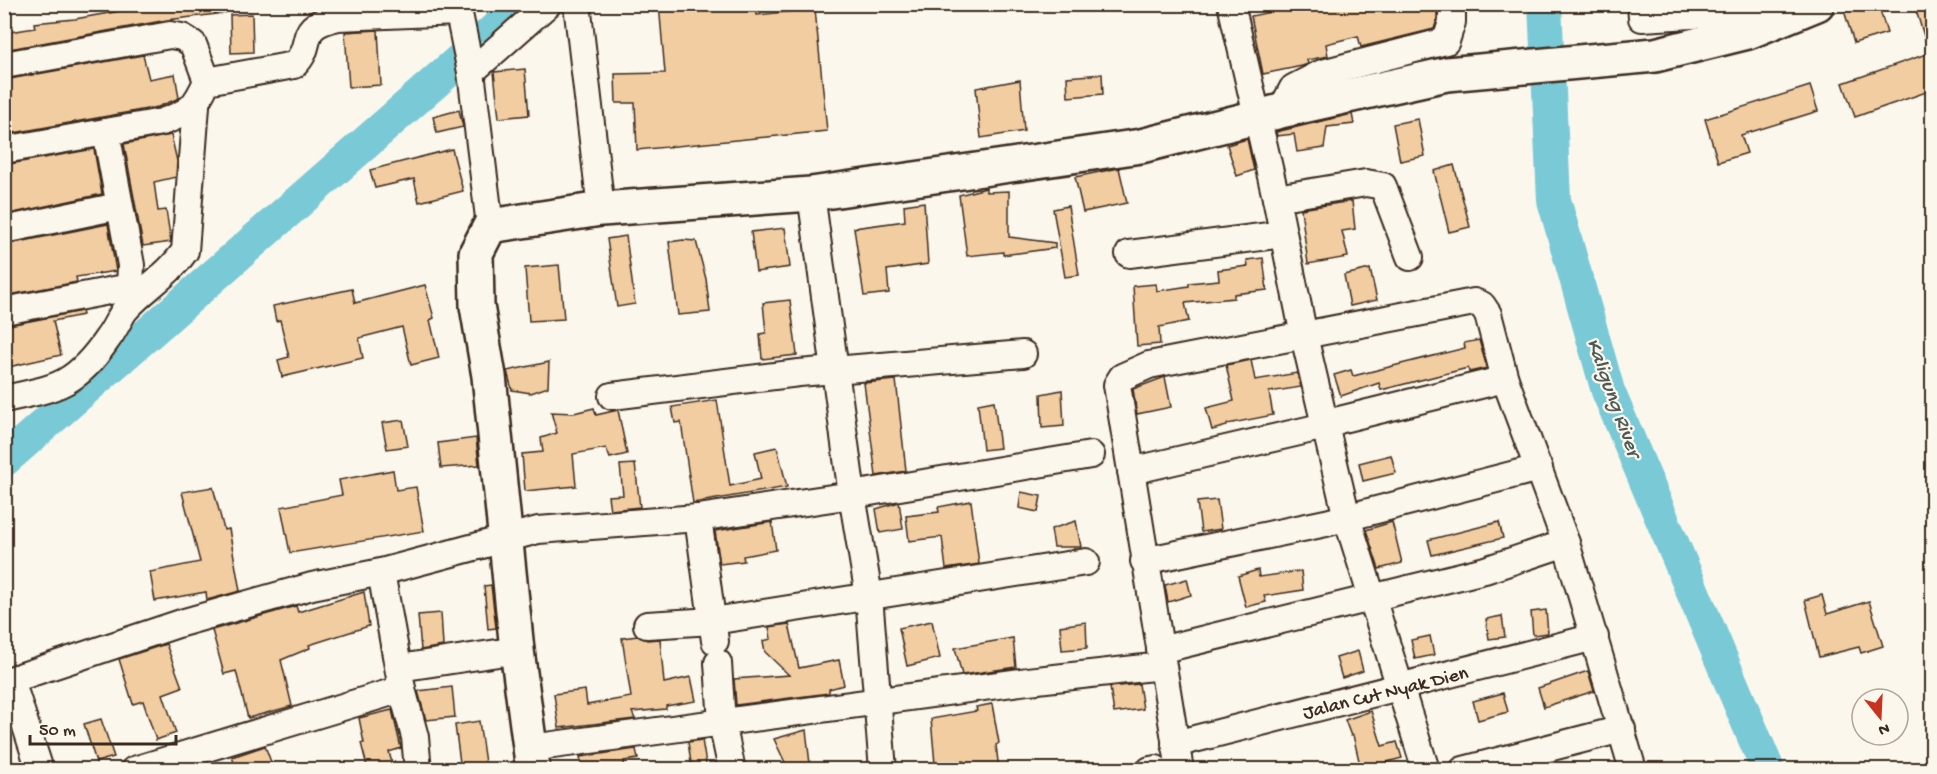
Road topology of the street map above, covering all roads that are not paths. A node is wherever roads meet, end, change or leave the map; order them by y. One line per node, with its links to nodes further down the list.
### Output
1 (548, 4): 9 (street)
2 (577, 4): 18 (street)
3 (1231, 4): 12 (street)
4 (1452, 4): 12 (street)
5 (1641, 4): 6 (street)
6 (1812, 6): 12 (main road)
7 (459, 14): 9 (street); 10 (street)
8 (4, 65): 10 (street)
9 (470, 68): 19 (street)
10 (207, 81): 11 (street)
11 (196, 106): 13 (street); 24 (street)
12 (1269, 114): 15 (main road); 16 (street)
13 (106, 132): 14 (street); 17 (street)
14 (4, 150)
15 (811, 194): 18 (main road); 28 (street)
16 (1276, 198): 21 (street); 23 (street)
17 (119, 206): 20 (street); 24 (street)
18 (601, 209): 19 (main road)
19 (490, 226): 39 (main road)
20 (4, 230)
21 (1283, 234): 22 (street); 26 (street)
22 (1129, 254)
23 (1410, 257)
24 (128, 299): 25 (street); 31 (street)
25 (4, 311)
26 (1304, 336): 29 (street); 32 (street); 35 (street)
27 (1023, 354): 28 (street)
28 (836, 370): 30 (street); 36 (street)
29 (1505, 378): 32 (street); 34 (street)
30 (612, 396)
31 (4, 399)
32 (1325, 426): 35 (street); 38 (street)
33 (1091, 455): 36 (street)
34 (1539, 468): 38 (street); 40 (street)
35 (1131, 471): 41 (street)
36 (852, 495): 37 (street); 44 (street)
37 (698, 518): 39 (street); 48 (street)
38 (1347, 518): 41 (street); 45 (street)
39 (505, 539): 43 (street); 49 (main road)
40 (1566, 543): 45 (street); 47 (street)
41 (1144, 561): 50 (street)
42 (1086, 562): 44 (street)
43 (381, 572): 51 (street); 52 (street)
44 (869, 596): 48 (street); 54 (street)
45 (1373, 597): 50 (street); 53 (street)
46 (647, 626): 48 (street)
47 (1595, 637): 53 (street, Jalan Cut Nyak Dien); 56 (street)
48 (715, 642): 55 (street)
49 (517, 650): 51 (street); 58 (main road)
50 (1161, 658): 54 (street); 57 (street)
51 (401, 679): 59 (street); 63 (street)
52 (8, 681): 61 (street)
53 (1400, 689): 57 (street, Jalan Cut Nyak Dien); 68 (street)
54 (877, 702): 55 (street); 65 (street)
55 (722, 723): 58 (street); 64 (street)
56 (1622, 729): 69 (street); 70 (street)
57 (1174, 744): 67 (street)
58 (532, 759)
59 (165, 764): 62 (street)
60 (1156, 769): 66 (street)
61 (40, 770)
62 (134, 770)
63 (417, 770)
64 (732, 770)
65 (883, 770)
66 (1150, 770)
67 (1180, 770)
68 (1426, 770)
69 (1463, 770)
70 (1633, 770)

